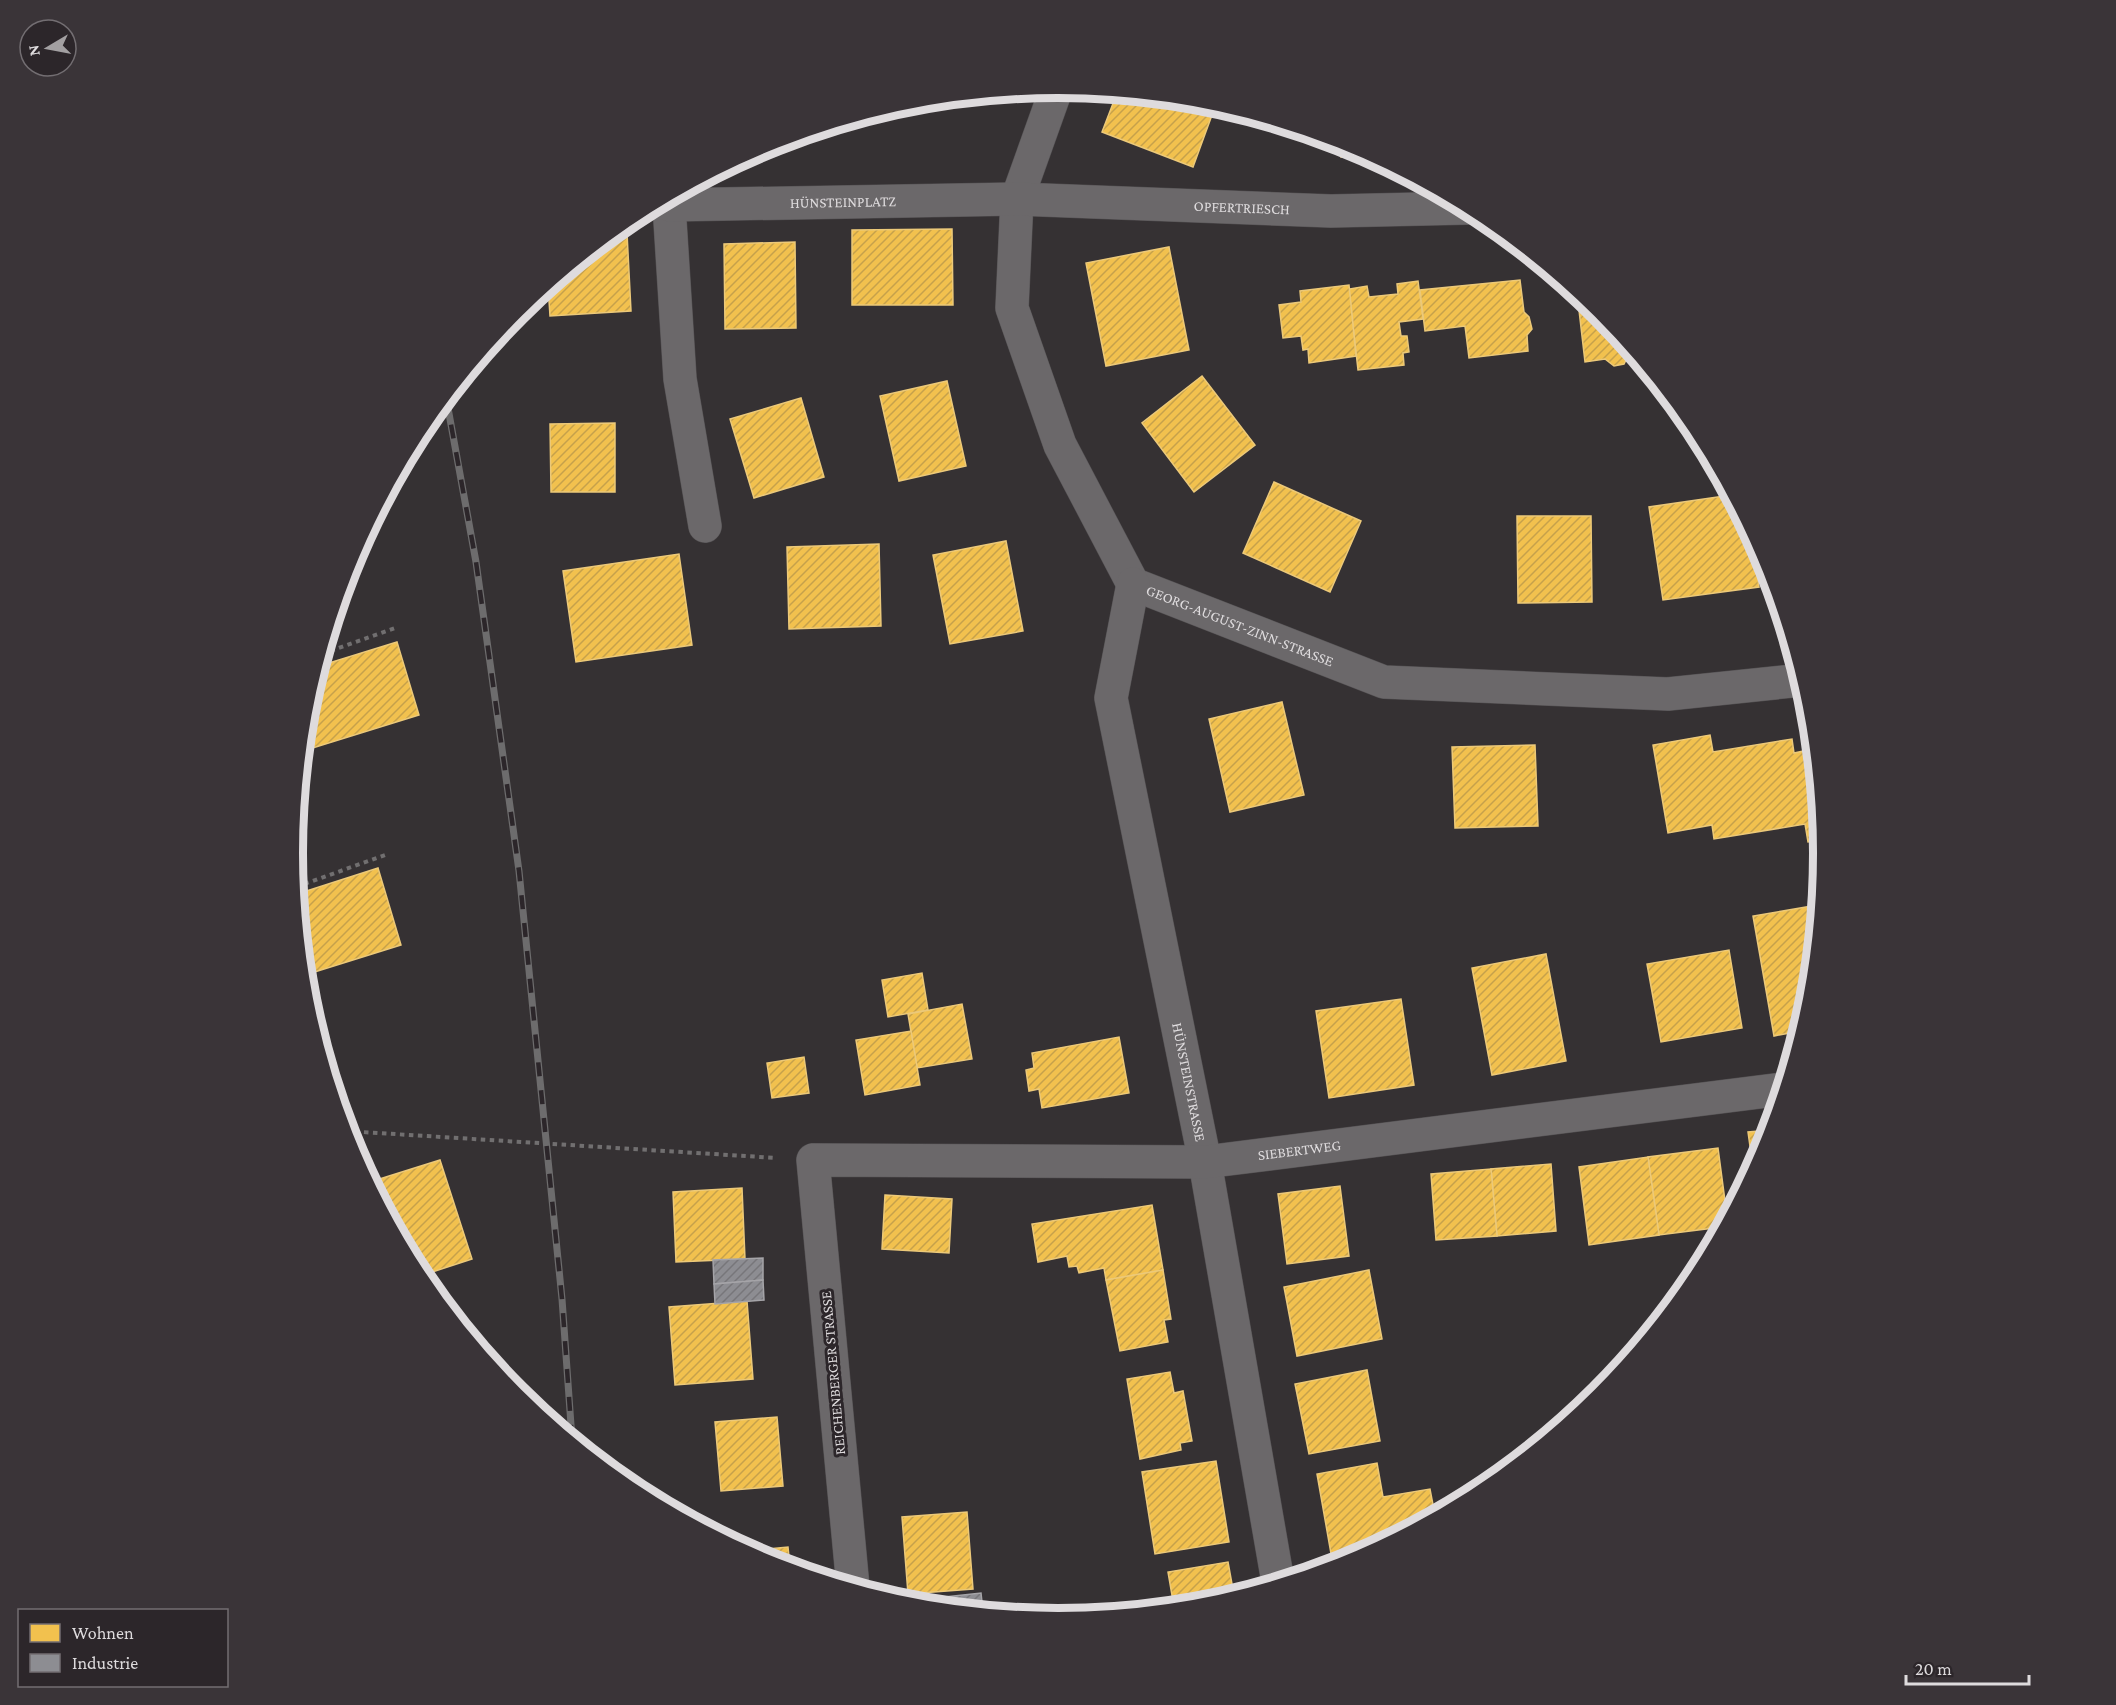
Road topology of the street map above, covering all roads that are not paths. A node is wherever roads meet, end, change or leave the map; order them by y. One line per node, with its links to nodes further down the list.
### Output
1 (1053, 98): 2 (street, GEORG-AUGUST-ZINN-STRASSE)
2 (1017, 199): 3 (street, HÜNSTEINPLATZ); 5 (street, OPFERTRIESCH); 7 (street, GEORG-AUGUST-ZINN-STRASSE)
3 (679, 200)
4 (671, 205): 6 (street, HÜNSTEINPLATZ)
5 (1451, 208)
6 (705, 526)
7 (1133, 584): 8 (street, GEORG-AUGUST-ZINN-STRASSE); 11 (street, HÜNSTEINSTRASSE)
8 (1792, 681)
9 (1775, 1090): 11 (street, SIEBERTWEG)
10 (813, 1160): 11 (street, SIEBERTWEG); 13 (street, REICHENBERGER STRASSE)
11 (1205, 1162): 12 (street, HÜNSTEINSTRASSE)
12 (1277, 1575)
13 (852, 1579)

